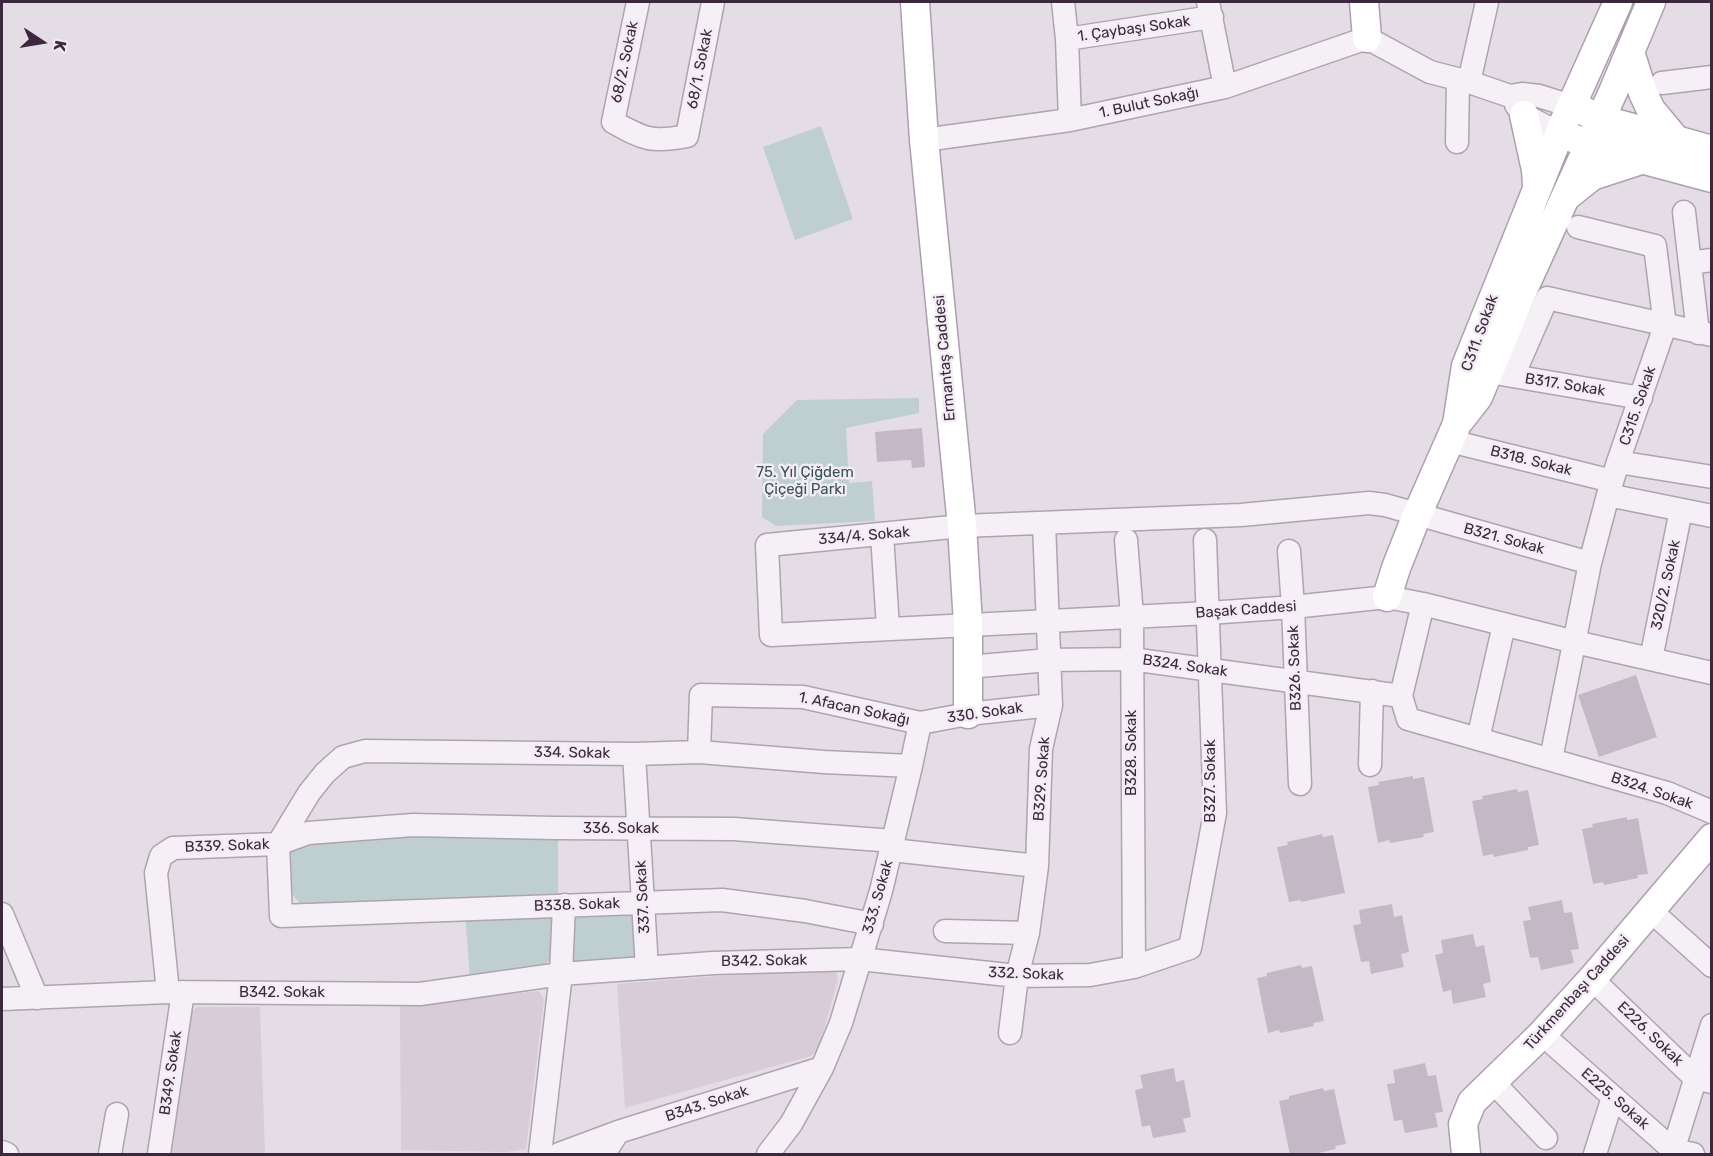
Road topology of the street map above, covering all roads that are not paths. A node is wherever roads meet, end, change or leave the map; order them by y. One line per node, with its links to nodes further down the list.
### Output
1 (638, 2): 22 (street, 68/2. Sokak)
2 (713, 2): 22 (street, 68/1. Sokak)
3 (915, 2): 23 (main road, Ermantaş Caddesi)
4 (1063, 2): 11 (street)
5 (1364, 2): 10 (main road)
6 (1487, 2): 14 (street)
7 (1618, 2): 18 (main road, C311. Sokak)
8 (1651, 2): 12 (main road)
9 (1210, 9): 11 (street, 1. Çaybaşı Sokak); 16 (street)
10 (1367, 38): 14 (street); 16 (street, 1. Bulut Sokağı)
11 (1066, 39): 19 (street, 1. Çaybaşı Sokak)
12 (1626, 61): 20 (main road); 24 (main road)
13 (1712, 77): 15 (street)
14 (1463, 80): 17 (street); 25 (street)
15 (1662, 83)
16 (1225, 87): 19 (street, 1. Bulut Sokağı)
17 (1517, 106): 18 (street); 21 (street); 29 (main road)
18 (1571, 106): 20 (main road); 21 (main road, C311. Sokak)
19 (1070, 120): 23 (street, 1. Bulut Sokağı)
20 (1594, 132): 21 (main road); 24 (main road); 27 (main road); 30 (main road)
21 (1559, 133): 29 (main road, C311. Sokak)
22 (687, 136)
23 (924, 140): 45 (main road, Ermantaş Caddesi)
24 (1676, 140): 26 (main road)
25 (1457, 141)
26 (1712, 150)
27 (1649, 160): 28 (main road); 30 (main road)
28 (1712, 178)
29 (1537, 187): 38 (main road, C311. Sokak)
30 (1567, 196): 36 (main road)
31 (1684, 212): 33 (street)
32 (1578, 227): 34 (street, C315. Sokak)
33 (1701, 262): 35 (street)
34 (1665, 326): 35 (street); 36 (street); 37 (street, C315. Sokak)
35 (1705, 334)
36 (1501, 374): 37 (street, B317. Sokak); 38 (main road)
37 (1641, 398): 40 (street, C315. Sokak)
38 (1454, 432): 40 (street, B318. Sokak); 42 (main road, C311. Sokak)
39 (1712, 477): 40 (street)
40 (1613, 479): 41 (street); 50 (street, C315. Sokak)
41 (1681, 510): 43 (street); 63 (street, 320/2. Sokak)
42 (1417, 515): 44 (street, B321. Sokak); 50 (street, B321. Sokak); 51 (main road, C311. Sokak)
43 (1712, 516)
44 (1044, 523): 45 (street, 334/4. Sokak); 56 (street, B329. Sokak)
45 (962, 526): 46 (street, 334/4. Sokak); 57 (main road, Ermantaş Caddesi)
46 (882, 534): 59 (street); 60 (street, 334/4. Sokak)
47 (1126, 540): 55 (street, B328. Sokak)
48 (1205, 540): 54 (street, B327. Sokak)
49 (1289, 551): 53 (street, B326. Sokak)
50 (1590, 563): 61 (street, C315. Sokak)
51 (1387, 597): 52 (street, Başak Caddesi); 53 (street, Başak Caddesi)
52 (1423, 604): 58 (street, Başak Caddesi); 70 (street)
53 (1293, 607): 54 (street, Başak Caddesi); 68 (street, B326. Sokak)
54 (1209, 613): 55 (street, Başak Caddesi); 66 (street, B327. Sokak)
55 (1132, 616): 56 (street, Başak Caddesi); 62 (street, B328. Sokak)
56 (1049, 620): 57 (street, Başak Caddesi); 64 (street, B329. Sokak)
57 (968, 624): 59 (street, Başak Caddesi); 65 (main road, Ermantaş Caddesi)
58 (1504, 625): 61 (street, Başak Caddesi); 74 (street)
59 (888, 628): 60 (street, Başak Caddesi)
60 (771, 635)
61 (1575, 642): 63 (street, Başak Caddesi); 77 (street, C315. Sokak)
62 (1131, 659): 64 (street, B324. Sokak); 66 (street, B324. Sokak); 100 (street, B328. Sokak)
63 (1651, 659): 67 (street, Başak Caddesi)
64 (1049, 660): 65 (street, B324. Sokak); 71 (street, B329. Sokak)
65 (968, 667): 72 (main road, Ermantaş Caddesi)
66 (1209, 670): 68 (street, B324. Sokak); 97 (street, B327. Sokak)
67 (1712, 674)
68 (1296, 682): 69 (street, B324. Sokak); 80 (street, B326. Sokak)
69 (1372, 691): 70 (street, B324. Sokak); 78 (street)
70 (1401, 696): 74 (street, B324. Sokak)
71 (1051, 705): 72 (street, 330. Sokak); 87 (street, B329. Sokak)
72 (968, 714): 73 (street, 330. Sokak)
73 (920, 723): 75 (street, 1. Afacan Sokağı); 79 (street, 333. Sokak)
74 (1478, 739): 77 (street, B324. Sokak)
75 (699, 752): 76 (street, 334. Sokak); 79 (street, 334. Sokak)
76 (634, 754): 82 (street, 337. Sokak); 85 (street, 334. Sokak)
77 (1551, 759): 81 (street, B324. Sokak)
78 (1370, 765)
79 (911, 766): 86 (street, 333. Sokak)
80 (1300, 784)
81 (1712, 812)
82 (639, 829): 83 (street, 336. Sokak); 86 (street, 336. Sokak); 89 (street, 337. Sokak)
83 (348, 830): 85 (street, B339. Sokak)
84 (1712, 838): 91 (main road, Türkmenbaşı Caddesi)
85 (278, 844): 88 (street, B339. Sokak); 93 (street, B339. Sokak)
86 (893, 845): 87 (street, 336. Sokak); 94 (street, 333. Sokak)
87 (1037, 866): 96 (street, B329. Sokak)
88 (156, 873): 105 (street, B349. Sokak)
89 (642, 903): 90 (street, B338. Sokak); 94 (street, B338. Sokak); 101 (street, 337. Sokak)
90 (564, 905): 93 (street, B338. Sokak); 102 (street)
91 (1651, 911): 99 (street); 104 (main road, Türkmenbaşı Caddesi)
92 (2, 914): 106 (street)
93 (281, 916)
94 (872, 924): 98 (street, 333. Sokak)
95 (945, 931): 96 (street)
96 (1028, 933): 103 (street, B329. Sokak)
97 (1190, 948): 100 (street, 332. Sokak)
98 (860, 959): 101 (street, B342. Sokak); 103 (street, 332. Sokak); 111 (street, 333. Sokak)
99 (1712, 966)
100 (1134, 967): 103 (street, 332. Sokak)
101 (646, 968): 102 (street, B342. Sokak)
102 (561, 974): 105 (street, B342. Sokak); 123 (street)
103 (1017, 976): 109 (street, B329. Sokak)
104 (1592, 979): 110 (main road, Türkmenbaşı Caddesi); 112 (street, E226. Sokak)
105 (176, 992): 106 (street, B342. Sokak); 122 (street, B349. Sokak)
106 (37, 998): 107 (street, B342. Sokak)
107 (2, 999)
108 (1712, 1025): 112 (street)
109 (1010, 1033)
110 (1542, 1034): 113 (main road, Türkmenbaşı Caddesi); 114 (street, E225. Sokak)
111 (822, 1068): 116 (street, B343. Sokak); 126 (street, 333. Sokak)
112 (1703, 1080): 119 (street)
113 (1493, 1082): 117 (street); 127 (main road, Türkmenbaşı Caddesi)
114 (1613, 1097): 119 (street, E225. Sokak); 128 (street)
115 (117, 1113): 121 (street)
116 (618, 1132): 124 (street, B343. Sokak); 125 (street)
117 (1546, 1138)
118 (2, 1152): 120 (street)
119 (1680, 1153)
120 (7, 1155)
121 (110, 1155)
122 (159, 1155)
123 (540, 1155)
124 (559, 1155)
125 (604, 1155)
126 (768, 1155)
127 (1466, 1155)
128 (1595, 1155)

